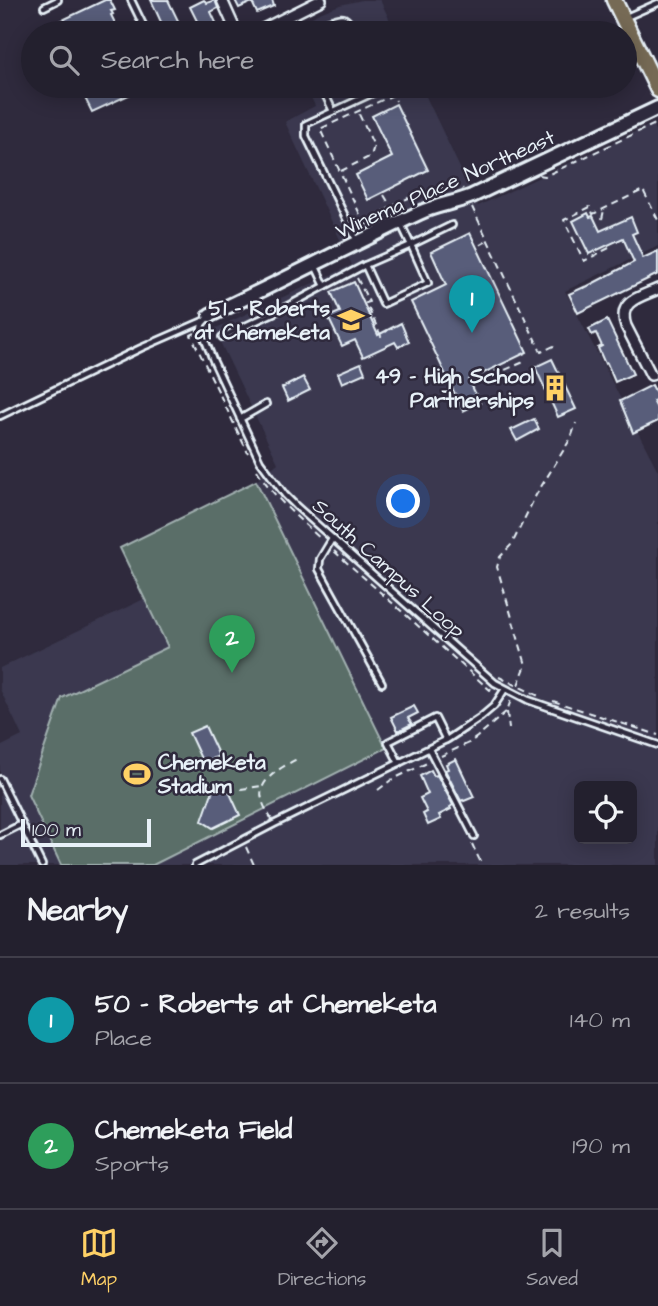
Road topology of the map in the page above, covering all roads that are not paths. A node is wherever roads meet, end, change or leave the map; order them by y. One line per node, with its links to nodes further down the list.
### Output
1 (58, 0): 7 (lane)
2 (131, 0): 9 (lane)
3 (222, 0): 10 (street)
4 (321, 0): 11 (street)
5 (614, 0): 8 (main road)
6 (658, 2): 8 (lane)
7 (44, 7)
8 (623, 18): 14 (main road)
9 (141, 21)
10 (232, 21)
11 (279, 21)
12 (331, 21): 13 (lane)
13 (347, 21)
14 (625, 21)
15 (637, 45): 16 (main road)
16 (657, 84)
17 (327, 98): 20 (lane)
18 (362, 98): 20 (lane)
19 (658, 108): 21 (street, Winema Place Northeast)
20 (333, 111): 23 (lane)
21 (400, 222): 23 (street, Winema Place Northeast); 24 (lane)
22 (452, 225): 24 (lane)
23 (360, 236): 25 (street, Winema Place Northeast)
24 (411, 245): 26 (lane); 26 (lane)
25 (315, 264): 27 (lane); 29 (street, Winema Place Northeast)
26 (365, 265): 27 (lane)
27 (325, 286): 30 (lane)
28 (658, 289): 31 (street)
29 (207, 317): 33 (lane); 34 (lane, South Campus Loop)
30 (222, 337)
31 (651, 375)
32 (266, 404): 34 (lane)
33 (0, 416)
34 (240, 419): 35 (lane, South Campus Loop)
35 (332, 538): 36 (lane); 37 (lane, South Campus Loop)
36 (382, 683)
37 (505, 689): 38 (lane); 39 (lane, South Campus Loop)
38 (446, 740): 40 (lane); 41 (lane)
39 (658, 746)
40 (429, 749): 41 (lane); 45 (lane)
41 (399, 763): 47 (lane)
42 (0, 779): 43 (lane)
43 (22, 824): 44 (lane); 46 (lane)
44 (0, 835)
45 (471, 837)
46 (42, 865)
47 (195, 865)

